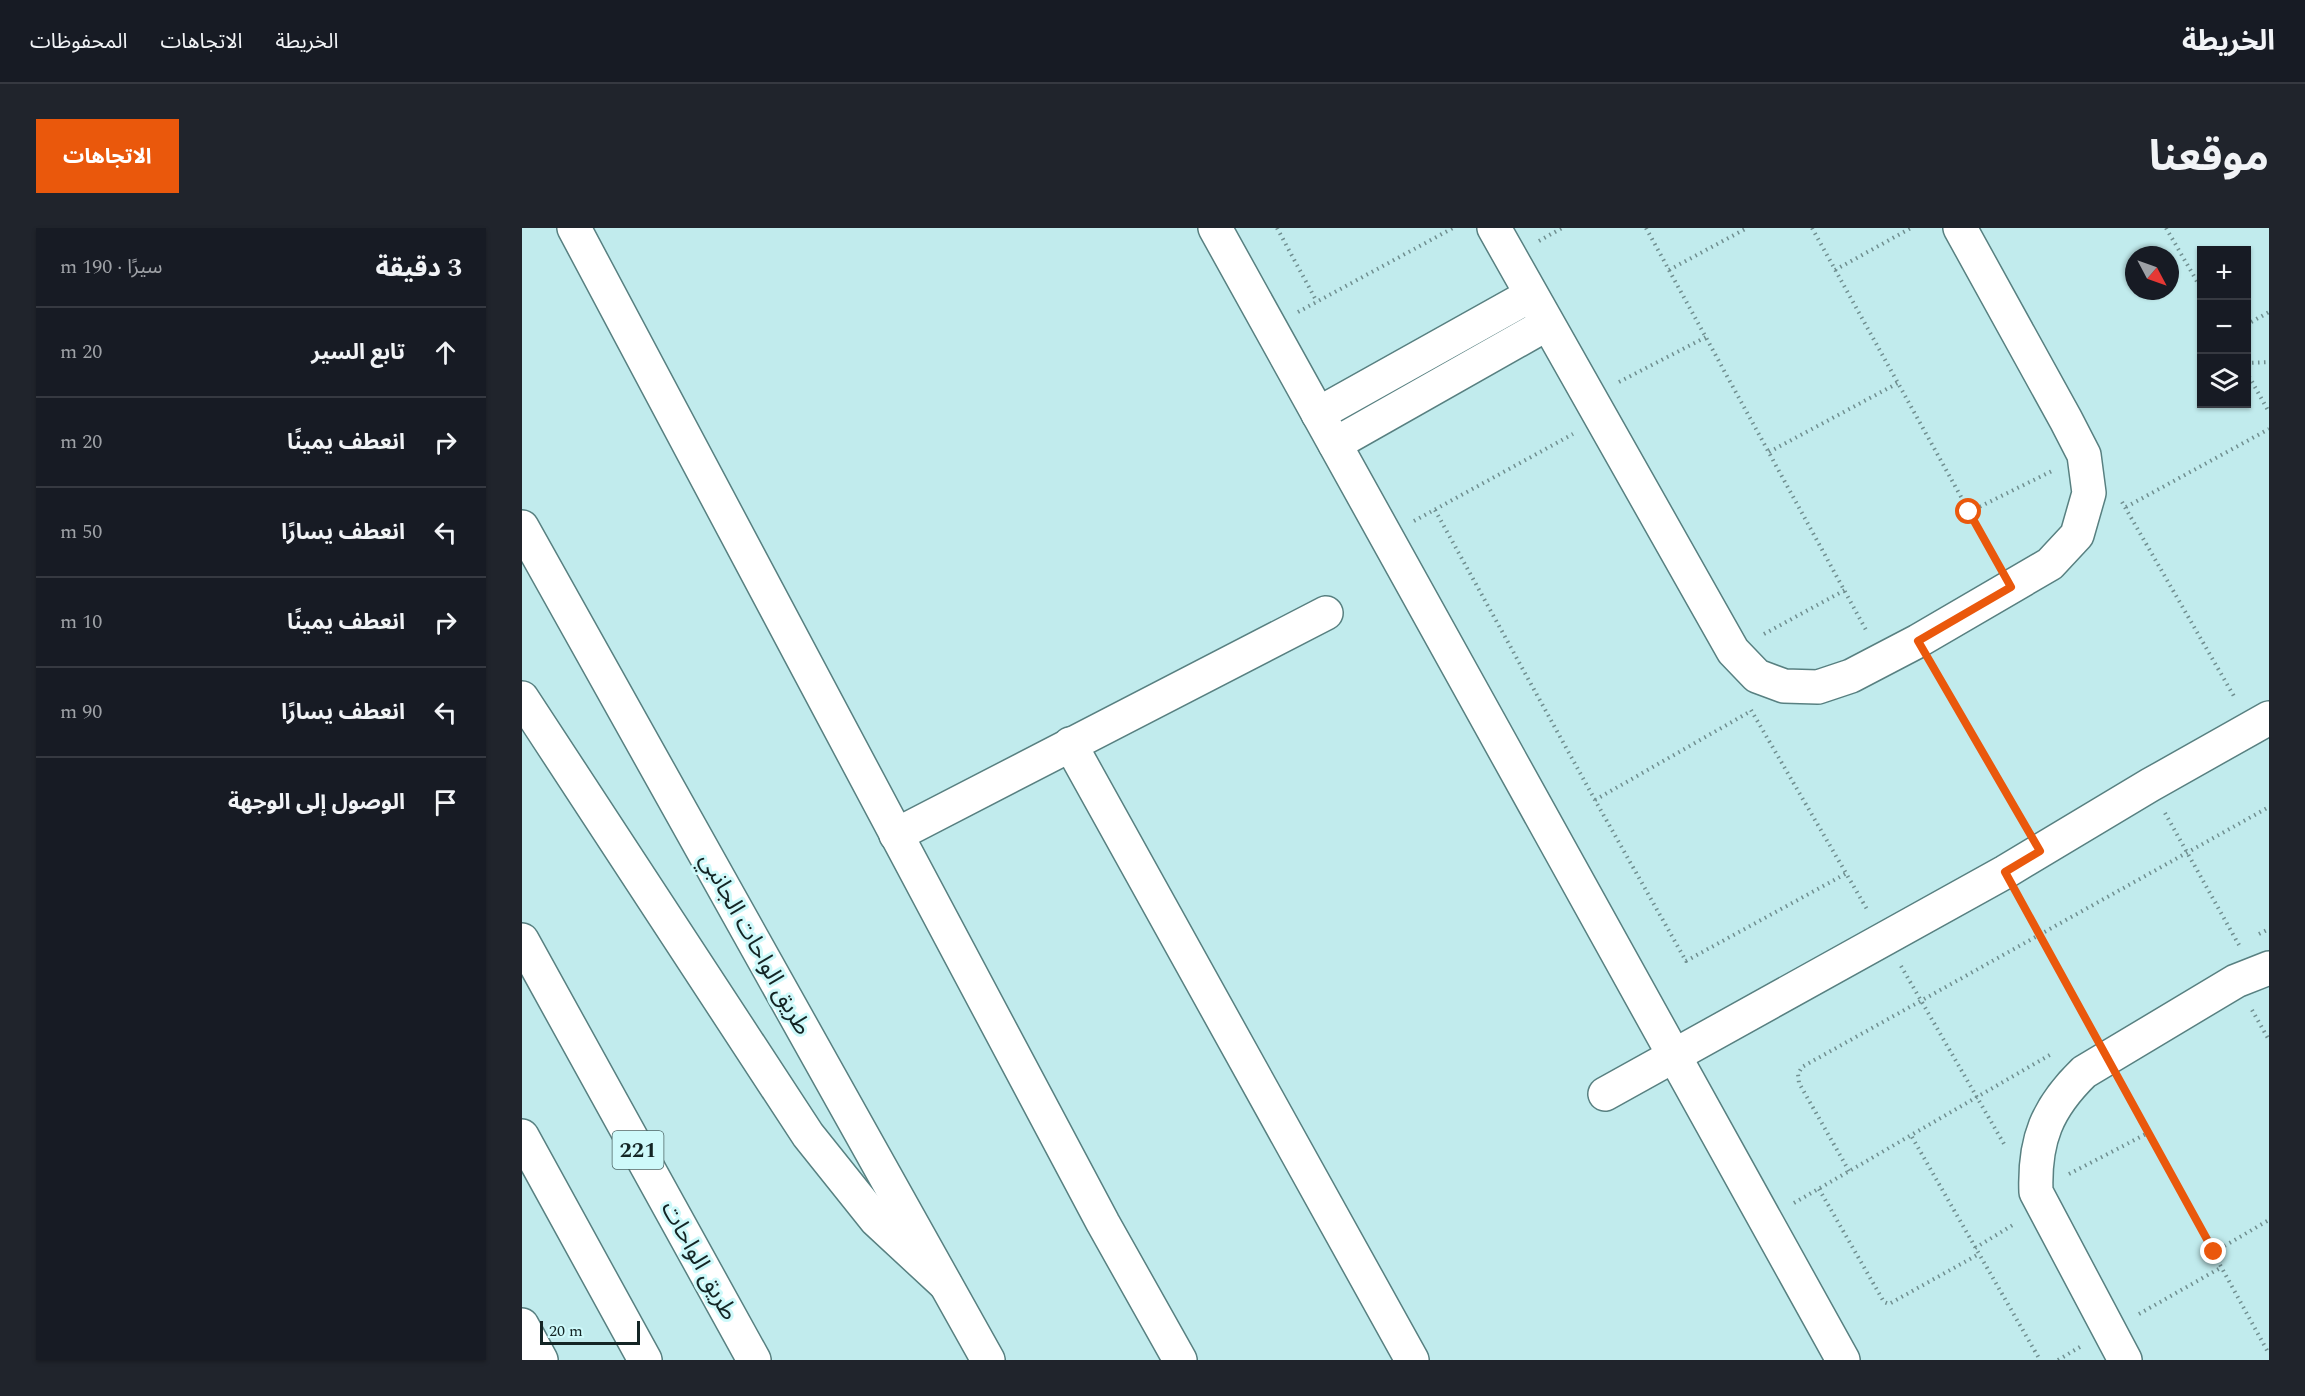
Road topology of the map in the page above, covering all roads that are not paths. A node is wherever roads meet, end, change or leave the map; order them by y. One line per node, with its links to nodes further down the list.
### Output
1 (574, 228): 14 (main road)
2 (1215, 228): 7 (main road)
3 (1494, 228): 5 (main road)
4 (1960, 228): 6 (main road)
5 (1531, 295): 6 (main road); 7 (main road)
6 (1547, 324): 8 (main road)
7 (1318, 414): 8 (main road)
8 (1335, 444): 17 (main road)
9 (522, 527): 20 (main road, طريق الواحات الجانبي)
10 (1326, 613): 13 (main road)
11 (522, 698): 20 (main road)
12 (2260, 723): 17 (main road)
13 (1070, 744): 14 (main road); 27 (main road)
14 (896, 835): 26 (main road)
15 (522, 940): 24 (main road, طريق الواحات / 221)
16 (2255, 962): 29 (main road)
17 (1674, 1057): 18 (main road); 28 (main road)
18 (1605, 1094)
19 (522, 1136): 23 (main road)
20 (945, 1284): 25 (main road, طريق الواحات الجانبي)
21 (522, 1325): 22 (main road)
22 (541, 1360)
23 (645, 1360)
24 (754, 1360)
25 (988, 1360)
26 (1180, 1360)
27 (1412, 1360)
28 (1843, 1360)
29 (2125, 1360)

